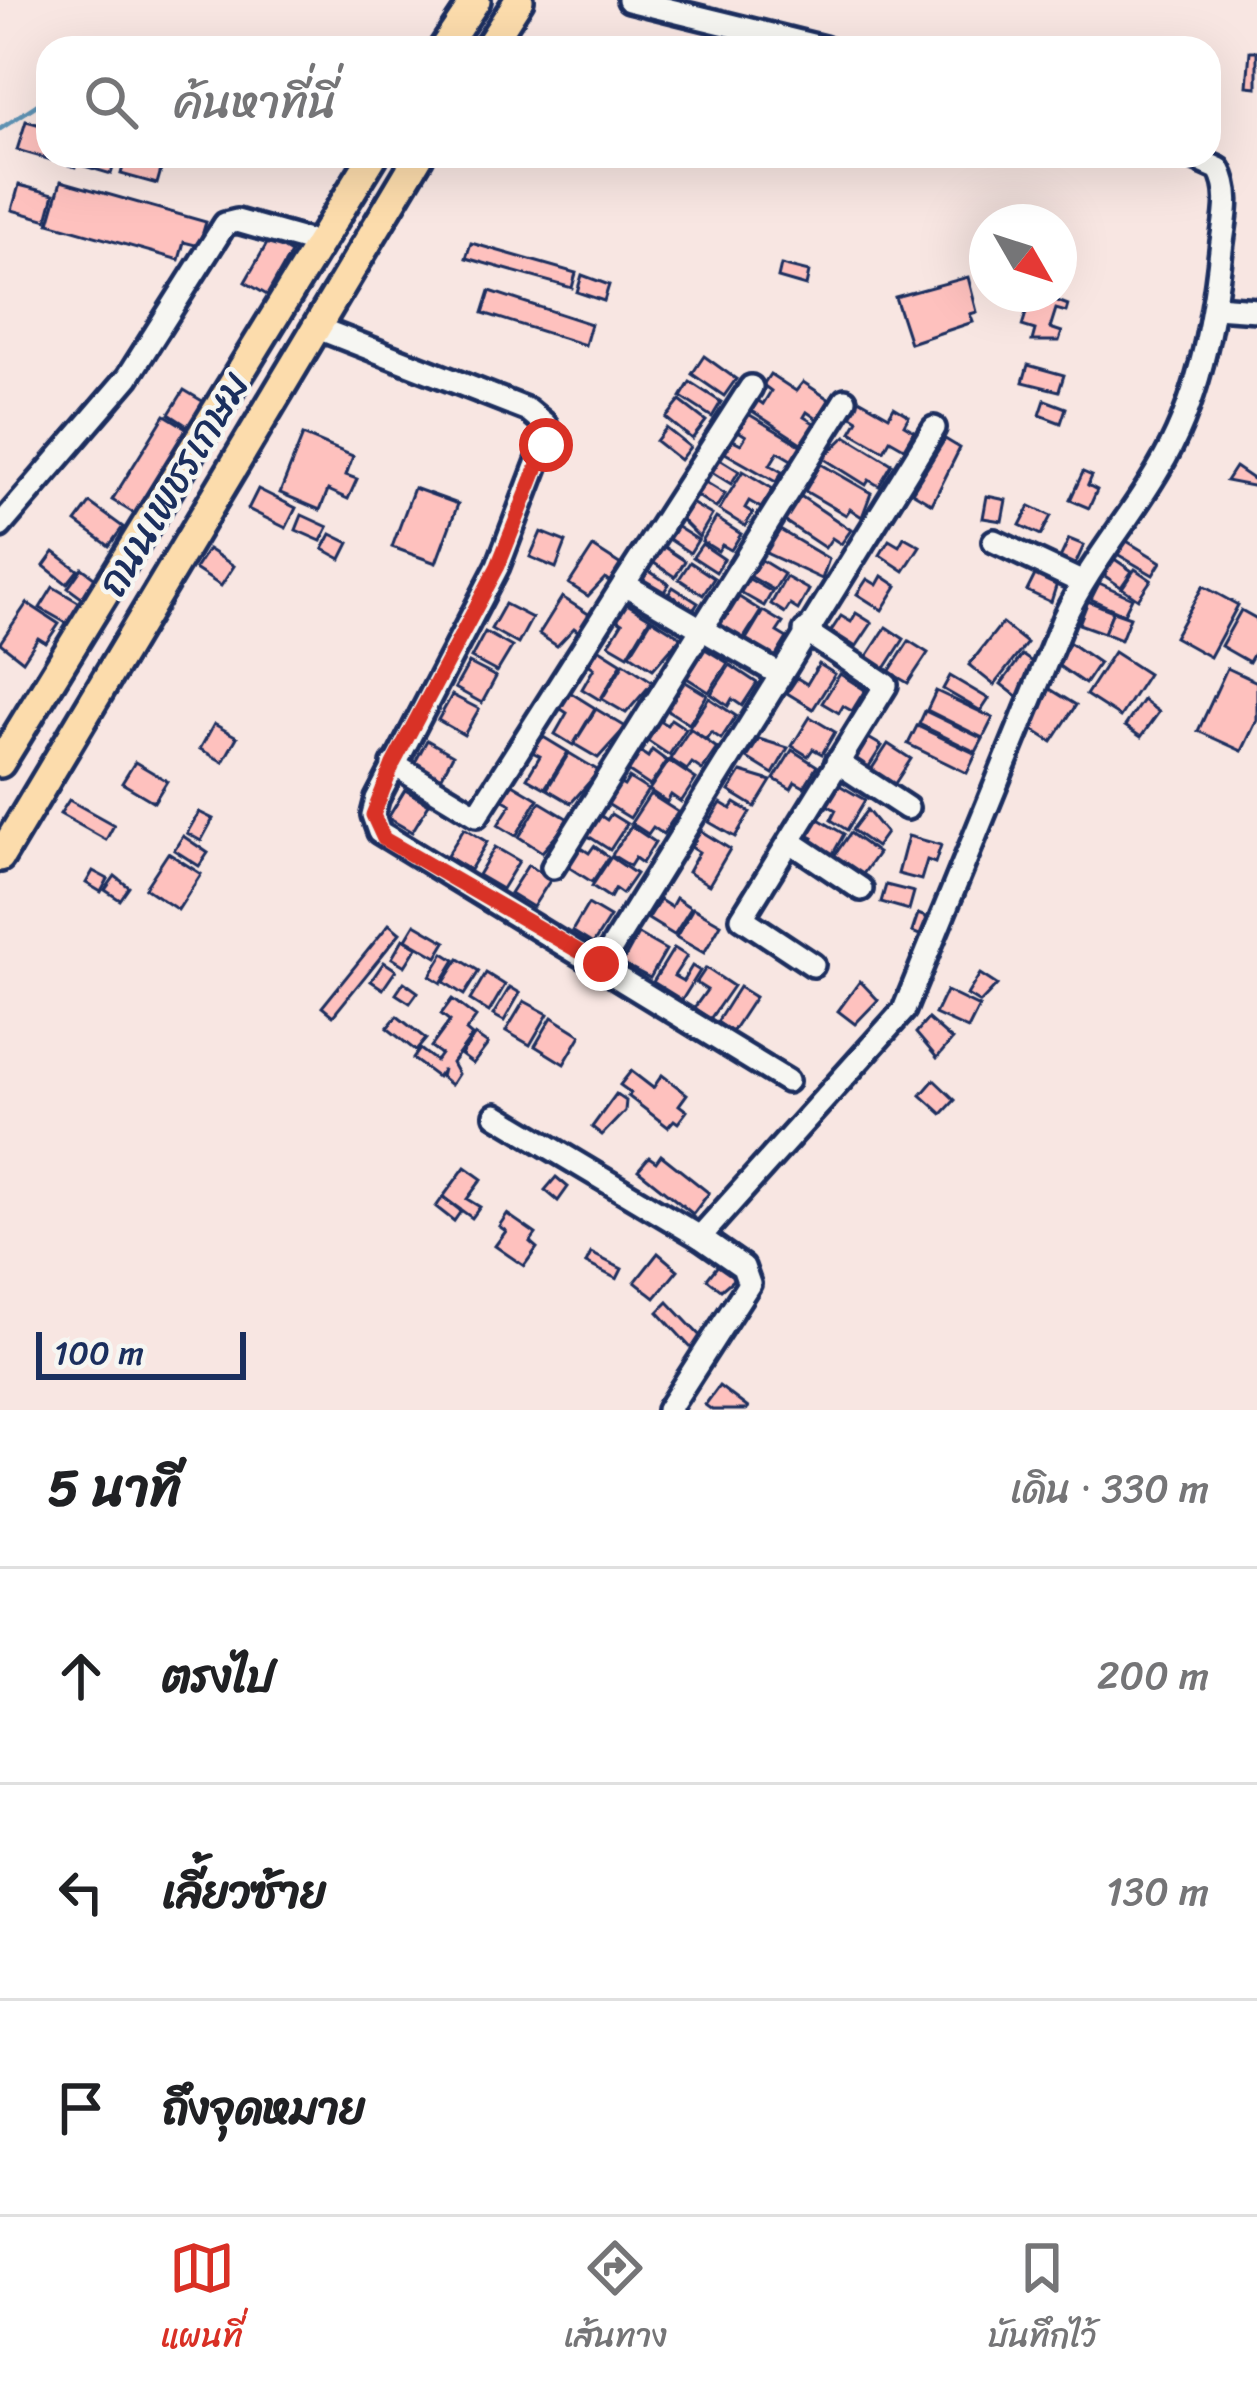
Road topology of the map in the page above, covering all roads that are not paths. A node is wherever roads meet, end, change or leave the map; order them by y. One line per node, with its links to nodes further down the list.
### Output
1 (476, 0): 4 (main road)
2 (519, 0): 5 (main road)
3 (629, 0): 6 (street)
4 (452, 36)
5 (496, 36)
6 (775, 36)
7 (365, 168): 10 (main road, ถนนเพชรเกษม)
8 (412, 168): 13 (main road, ถนนเพชรเกษม)
9 (1217, 168): 11 (street)
10 (315, 243): 17 (street); 25 (main road, ถนนเพชรเกษม)
11 (1215, 307): 12 (street); 19 (street)
12 (1257, 310)
13 (315, 327): 26 (street); 29 (main road, ถนนเพชรเกษม)
14 (751, 387): 20 (street)
15 (845, 400): 21 (street)
16 (934, 428): 22 (street)
17 (0, 526)
18 (994, 541): 19 (street)
19 (1081, 582): 36 (street)
20 (624, 584): 21 (street); 26 (street)
21 (702, 627): 23 (street); 30 (street)
22 (805, 631): 23 (street); 24 (street)
23 (779, 674): 32 (street)
24 (837, 762): 27 (street); 28 (street)
25 (0, 763)
26 (393, 764): 32 (street)
27 (907, 808)
28 (791, 842): 31 (street); 33 (street)
29 (0, 857)
30 (553, 866)
31 (861, 889)
32 (601, 964): 34 (street)
33 (813, 965)
34 (787, 1081)
35 (496, 1115): 36 (street)
36 (700, 1237): 37 (street)
37 (668, 1410)

